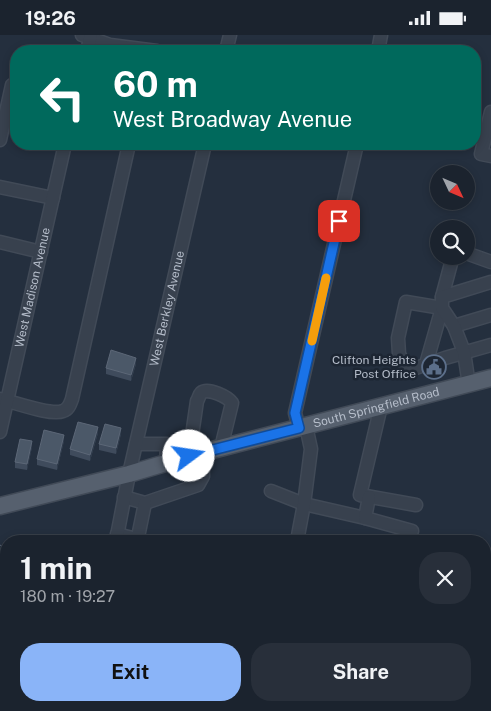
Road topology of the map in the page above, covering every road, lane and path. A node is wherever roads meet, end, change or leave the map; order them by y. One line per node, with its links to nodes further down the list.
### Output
1 (88, 36): 2 (street)
2 (110, 45)
3 (10, 85): 5 (street)
4 (491, 112): 10 (street)
5 (0, 140)
6 (64, 150): 12 (street, West Madison Avenue)
7 (127, 150): 27 (street)
8 (204, 150): 31 (street, West Berkley Avenue)
9 (356, 150): 29 (street)
10 (491, 156)
11 (0, 187): 12 (street)
12 (53, 198): 14 (street, West Madison Avenue)
13 (0, 242): 14 (street)
14 (41, 252): 27 (street, West Madison Avenue)
15 (475, 256): 16 (street)
16 (491, 262)
17 (451, 265): 19 (street)
18 (491, 282): 19 (street)
19 (442, 302): 21 (street); 24 (street); 24 (street)
20 (491, 315): 21 (street)
21 (454, 327): 23 (street)
22 (491, 345): 23 (street)
23 (464, 352): 24 (street); 26 (street)
24 (426, 364)
25 (491, 378): 26 (main road, South Springfield Road)
26 (470, 385): 28 (main road, South Springfield Road)
27 (4, 400): 30 (street, West Madison Avenue)
28 (381, 406): 29 (main road, South Springfield Road); 38 (street)
29 (302, 427): 32 (main road, South Springfield Road); 40 (street)
30 (0, 432)
31 (136, 443): 34 (street); 35 (street, West Berkley Avenue)
32 (221, 448): 33 (main road, South Springfield Road); 33 (street)
33 (196, 455): 34 (main road, South Springfield Road); 39 (street)
34 (166, 463): 35 (main road, South Springfield Road)
35 (129, 474): 37 (street, West Berkley Avenue); 42 (main road, South Springfield Road)
36 (271, 491): 40 (street)
37 (124, 497): 39 (street); 45 (street, West Berkley Avenue)
38 (369, 497): 41 (street); 43 (street)
39 (145, 503): 46 (street)
40 (304, 504): 43 (street); 47 (street)
41 (416, 505)
42 (0, 506)
43 (365, 518): 44 (street)
44 (412, 531)
45 (118, 535)
46 (138, 535)
47 (298, 535)

